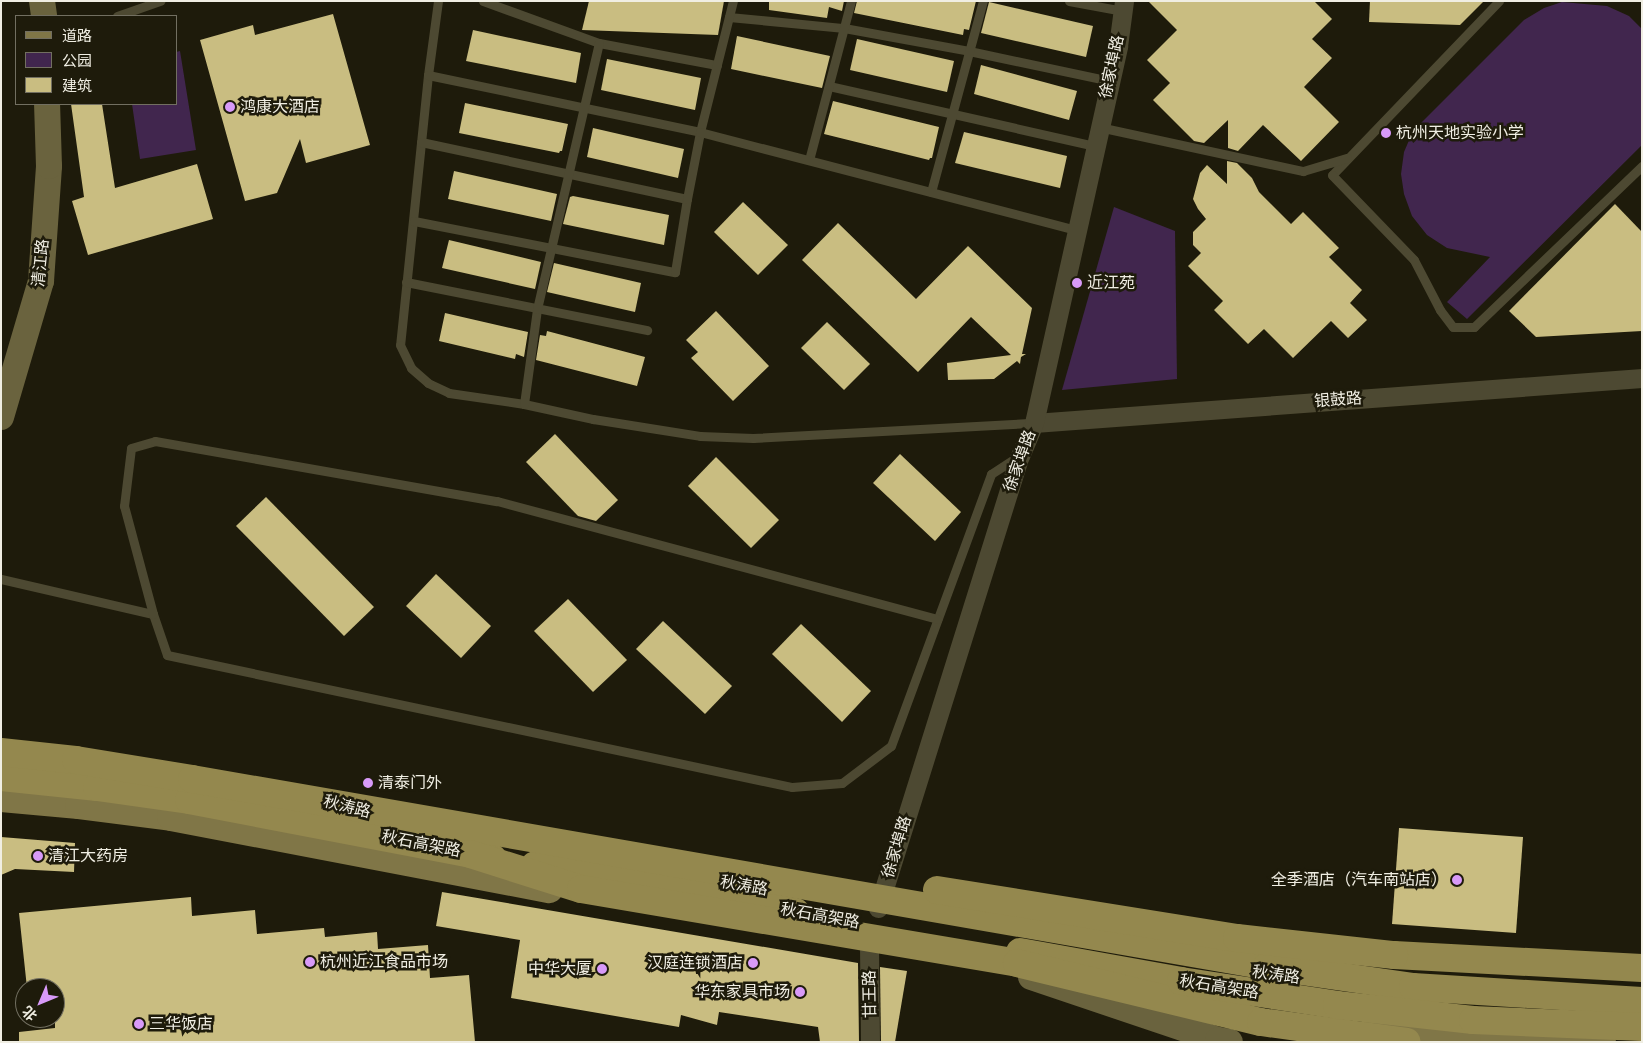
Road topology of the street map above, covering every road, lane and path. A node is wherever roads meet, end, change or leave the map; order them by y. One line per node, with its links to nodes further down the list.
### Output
1 (42, 1): 11 (main road)
2 (160, 1): 12 (lane)
3 (438, 1): 18 (lane)
4 (483, 1): 15 (lane)
5 (733, 1): 13 (lane)
6 (851, 1): 14 (lane)
7 (983, 1): 16 (lane)
8 (1069, 1): 10 (lane)
9 (1499, 1): 28 (lane)
10 (1123, 6): 19 (street, 徐家埠路)
11 (44, 15)
12 (120, 15)
13 (729, 17): 14 (lane); 17 (lane)
14 (844, 28): 16 (lane); 20 (lane)
15 (599, 43): 17 (lane); 22 (lane)
16 (970, 51): 19 (lane); 23 (lane)
17 (717, 65): 25 (lane)
18 (428, 75): 22 (lane); 26 (lane)
19 (1110, 81): 24 (street, 徐家埠路)
20 (829, 86): 23 (lane); 29 (lane)
21 (48, 105): 42 (main road, 清江路)
22 (584, 106): 25 (lane); 31 (lane)
23 (953, 112): 27 (lane); 32 (lane)
24 (1099, 127): 27 (street, 徐家埠路); 28 (lane)
25 (700, 132): 29 (lane); 33 (lane)
26 (421, 142): 31 (lane); 34 (lane)
27 (1095, 146): 35 (street, 徐家埠路)
28 (1348, 158): 30 (lane)
29 (809, 160): 32 (lane)
30 (1642, 166)
31 (568, 172): 33 (lane); 36 (lane)
32 (930, 192): 35 (lane)
33 (686, 199): 36 (lane)
34 (414, 220): 36 (lane); 37 (lane)
35 (1076, 230): 43 (street, 徐家埠路)
36 (550, 247): 38 (lane)
37 (406, 282): 38 (lane); 41 (lane)
38 (537, 309): 39 (lane); 41 (lane)
39 (646, 330)
40 (1642, 378): 43 (street, 银鼓路)
41 (524, 404): 43 (lane)
42 (1, 417)
43 (1034, 423): 44 (street, 徐家埠路)
44 (1020, 456): 47 (lane); 54 (street, 徐家埠路)
45 (1, 579): 46 (lane)
46 (153, 614): 47 (lane); 47 (lane)
47 (938, 619)
48 (1, 749): 54 (main road, 秋涛路)
49 (1, 752): 52 (highway, 秋石高架路, bridge)
50 (1, 777): 53 (highway, 秋石高架路)
51 (1, 798): 55 (main road)
52 (330, 802): 57 (highway, bridge); 60 (highway, 秋石高架路, bridge)
53 (470, 854): 62 (highway, 秋石高架路, bridge); 65 (highway, bridge)
54 (878, 910): 56 (main road, 秋涛路)
55 (870, 946): 58 (main road); 64 (street, 甘王路)
56 (1227, 968): 59 (main road, 秋涛路); 61 (main road)
57 (1642, 968)
58 (1010, 970): 61 (main road); 63 (main road)
59 (1642, 995)
60 (1642, 1000)
61 (1223, 1006): 63 (main road); 66 (main road)
62 (1642, 1027)
63 (1220, 1041)
64 (870, 1042)
65 (1407, 1042)
66 (1602, 1042)

